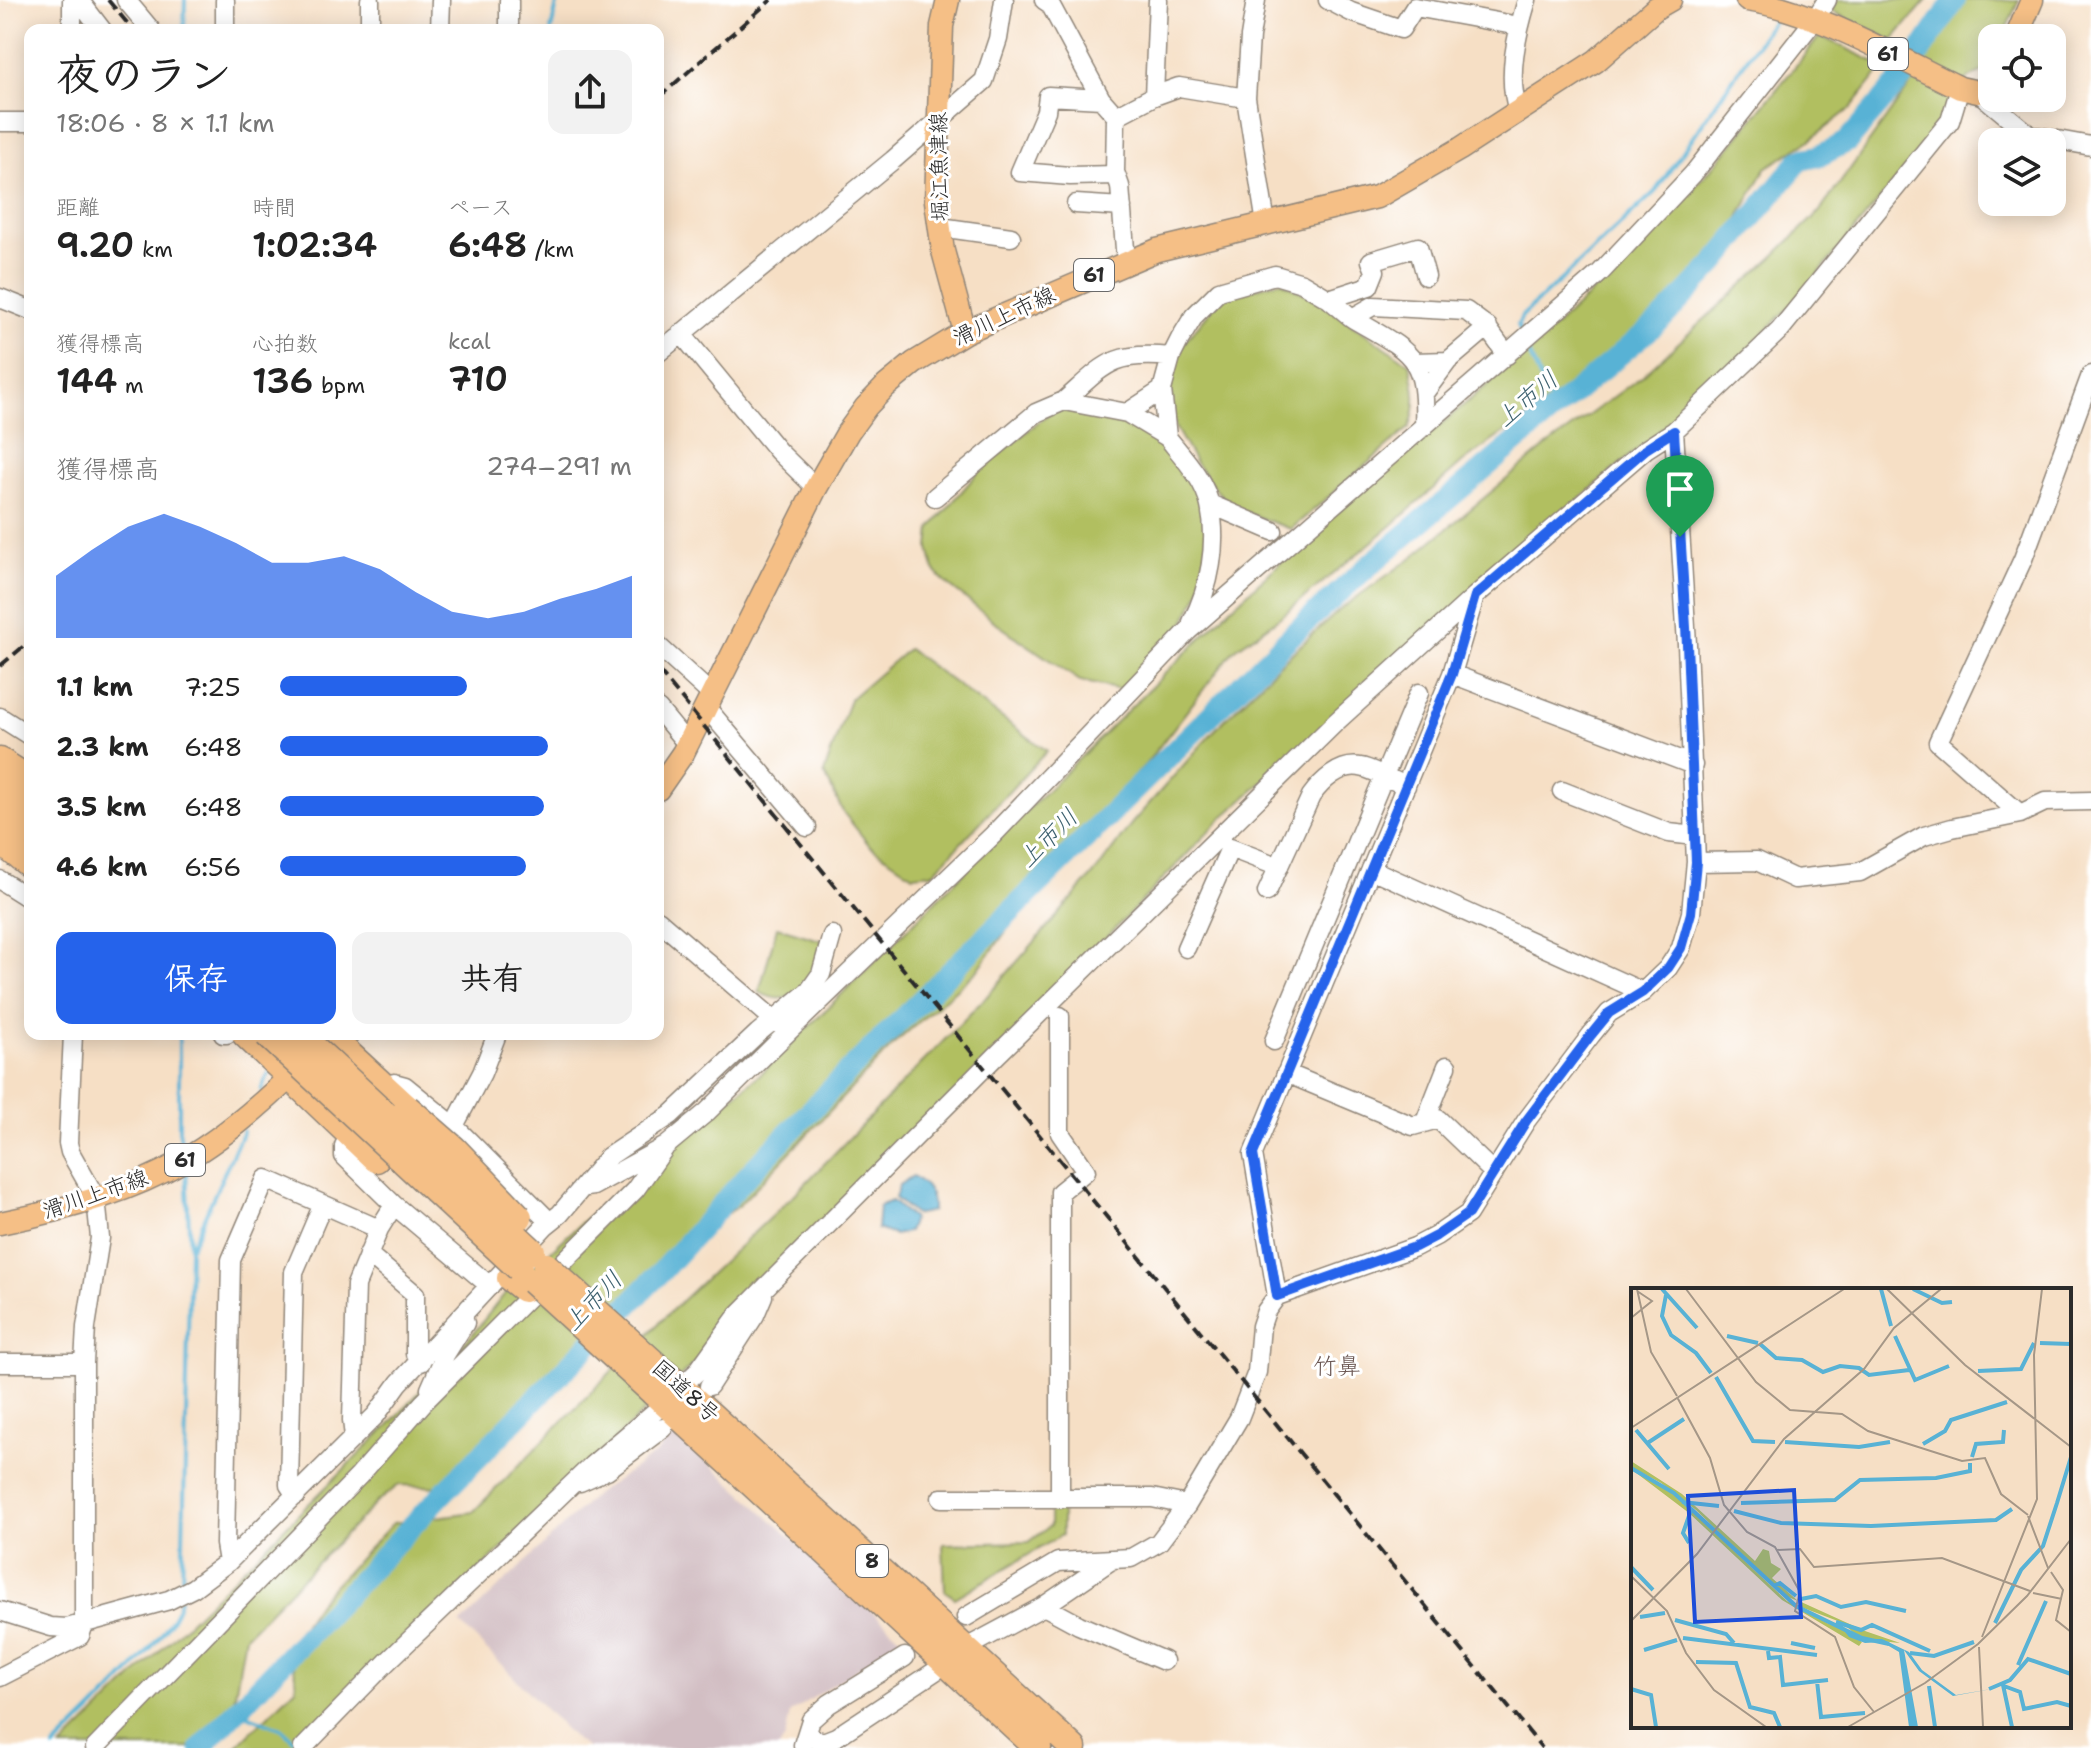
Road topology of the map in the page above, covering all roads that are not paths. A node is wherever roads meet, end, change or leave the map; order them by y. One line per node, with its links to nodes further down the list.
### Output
1 (72, 0): 20 (street)
2 (79, 0): 21 (street)
3 (126, 0): 22 (street)
4 (225, 0): 23 (street)
5 (370, 0): 24 (street)
6 (441, 0): 25 (street)
7 (509, 0): 26 (street)
8 (948, 0): 37 (main road, 堀江魚津線)
9 (1004, 0): 37 (street)
10 (1044, 0): 32 (street)
11 (1158, 0): 30 (street)
12 (1256, 0): 31 (street)
13 (1328, 0): 28 (street)
14 (1527, 0): 28 (street)
15 (1670, 0): 33 (main road, 滑川上市線 / 61)
16 (1747, 0): 19 (main road, 61)
17 (1827, 0): 19 (street)
18 (2032, 0): 27 (main road)
19 (1815, 19): 29 (main road, 61); 55 (street)
20 (72, 24)
21 (97, 24)
22 (146, 24)
23 (225, 24)
24 (370, 24)
25 (440, 24)
26 (509, 24)
27 (2022, 24)
28 (1519, 26): 33 (street)
29 (1977, 89): 38 (street); 66 (street)
30 (1154, 96): 31 (street); 34 (street)
31 (1246, 98): 42 (street)
32 (1101, 99): 34 (street); 39 (street)
33 (1518, 110): 42 (main road, 滑川上市線 / 61)
34 (1116, 116): 39 (street)
35 (0, 122): 36 (street)
36 (24, 122)
37 (937, 122): 43 (main road, 堀江魚津線); 53 (street)
38 (2091, 146)
39 (1116, 175): 41 (street)
40 (1076, 204): 41 (street)
41 (1122, 207): 45 (street)
42 (1266, 224): 45 (main road, 滑川上市線 / 61)
43 (940, 227): 44 (street); 52 (main road, 堀江魚津線)
44 (1011, 237)
45 (1126, 262): 52 (main road, 滑川上市線 / 61)
46 (1426, 276): 48 (street)
47 (0, 298): 49 (street)
48 (1329, 299): 50 (street); 56 (street)
49 (24, 308)
50 (1352, 318): 51 (street); 58 (street)
51 (1488, 327): 55 (street); 57 (street)
52 (965, 332): 68 (main road, 滑川上市線 / 61)
53 (681, 333): 54 (street); 68 (street)
54 (664, 348)
55 (1507, 355): 65 (street)
56 (1171, 357): 60 (street); 62 (street)
57 (1448, 361): 58 (street); 61 (street)
58 (1414, 362): 61 (street)
59 (2091, 375): 63 (street)
60 (1162, 390): 64 (street); 67 (street)
61 (1425, 392): 65 (street)
62 (1064, 401): 64 (street); 69 (street)
63 (2085, 410): 93 (street)
64 (1127, 413): 67 (street)
65 (1424, 427): 73 (street)
66 (1674, 431): 72 (street); 83 (street)
67 (1167, 437): 70 (street)
68 (816, 488): 77 (main road, 滑川上市線 / 61)
69 (935, 497)
70 (1210, 504): 71 (street); 73 (street)
71 (1273, 531)
72 (1475, 596): 75 (street); 136 (street)
73 (1188, 631): 110 (street)
74 (664, 652): 77 (street)
75 (1452, 674): 83 (street); 88 (street)
76 (1419, 693): 85 (street)
77 (709, 701): 81 (main road, 滑川上市線 / 61); 94 (street)
78 (664, 716): 81 (street)
79 (0, 717): 80 (street)
80 (24, 732)
81 (687, 744): 86 (main road, 滑川上市線 / 61)
82 (0, 761): 84 (highway)
83 (1693, 765): 96 (street)
84 (24, 776)
85 (1384, 776): 88 (street); 100 (street); 118 (street)
86 (664, 780)
87 (0, 785): 91 (highway)
88 (1406, 786): 101 (street)
89 (1562, 791): 96 (street)
90 (2091, 801): 93 (street)
91 (24, 802)
92 (0, 811): 95 (highway)
93 (2020, 814): 99 (street)
94 (807, 827)
95 (24, 829)
96 (1695, 836): 99 (street)
97 (0, 841): 98 (highway)
98 (24, 860)
99 (1696, 862): 108 (street)
100 (1279, 867): 103 (street); 107 (street)
101 (1371, 869): 108 (street); 120 (street)
102 (0, 880): 104 (street)
103 (1267, 892)
104 (24, 895)
105 (664, 925): 110 (street)
106 (832, 935): 110 (street)
107 (1186, 948)
108 (1643, 992): 127 (street)
109 (1060, 1016): 149 (street)
110 (782, 1026): 126 (street); 128 (street)
111 (73, 1040): 129 (street)
112 (252, 1040): 121 (highway, 8)
113 (274, 1040): 135 (highway, 8, bridge)
114 (305, 1040): 135 (highway, 8, bridge)
115 (325, 1040): 121 (main road, 滑川上市線 / 61)
116 (335, 1040): 122 (highway, 8)
117 (495, 1040): 124 (street)
118 (1274, 1041)
119 (1447, 1066): 123 (street)
120 (1286, 1073): 123 (street); 137 (street)
121 (291, 1076): 125 (highway, 8); 129 (main road, 滑川上市線 / 61)
122 (384, 1086): 124 (street); 135 (highway, 8, bridge)
123 (1425, 1122): 127 (street)
124 (454, 1126): 135 (street)
125 (350, 1133): 131 (street); 135 (highway, 8)
126 (666, 1146): 128 (street); 145 (street)
127 (1494, 1173): 137 (street)
128 (583, 1188): 135 (street)
129 (96, 1198): 132 (main road, 滑川上市線 / 61); 142 (street)
130 (323, 1204): 133 (street); 147 (street); 152 (street)
131 (394, 1205): 133 (street); 135 (street)
132 (0, 1223)
133 (379, 1229): 134 (street)
134 (368, 1254): 140 (street); 146 (street)
135 (530, 1264): 138 (street); 139 (highway, 8, bridge); 139 (highway, 8, bridge)
136 (767, 1286): 143 (street); 144 (street)
137 (1277, 1296): 150 (street)
138 (467, 1309): 140 (street); 145 (street)
139 (600, 1330): 144 (highway, 国道8号 / 8, bridge)
140 (421, 1362): 146 (street)
141 (0, 1363): 142 (street)
142 (84, 1363): 156 (street)
143 (709, 1386)
144 (666, 1397): 157 (highway, 国道8号 / 8); 163 (street)
145 (424, 1402): 162 (street)
146 (354, 1437): 147 (street)
147 (296, 1496): 152 (street)
148 (941, 1498): 149 (street)
149 (1060, 1499): 150 (street)
150 (1187, 1505): 151 (street)
151 (1110, 1561): 153 (street); 155 (street)
152 (228, 1562): 156 (street)
153 (1044, 1606): 157 (street); 159 (street)
154 (0, 1611): 156 (street)
155 (966, 1617)
156 (84, 1624): 160 (street)
157 (956, 1656): 161 (street); 164 (highway, 国道8号 / 8); 165 (highway, 国道8号 / 8)
158 (905, 1657): 161 (street)
159 (1164, 1661)
160 (0, 1677)
161 (804, 1742)
162 (95, 1748)
163 (303, 1748)
164 (1038, 1748)
165 (1073, 1748)

